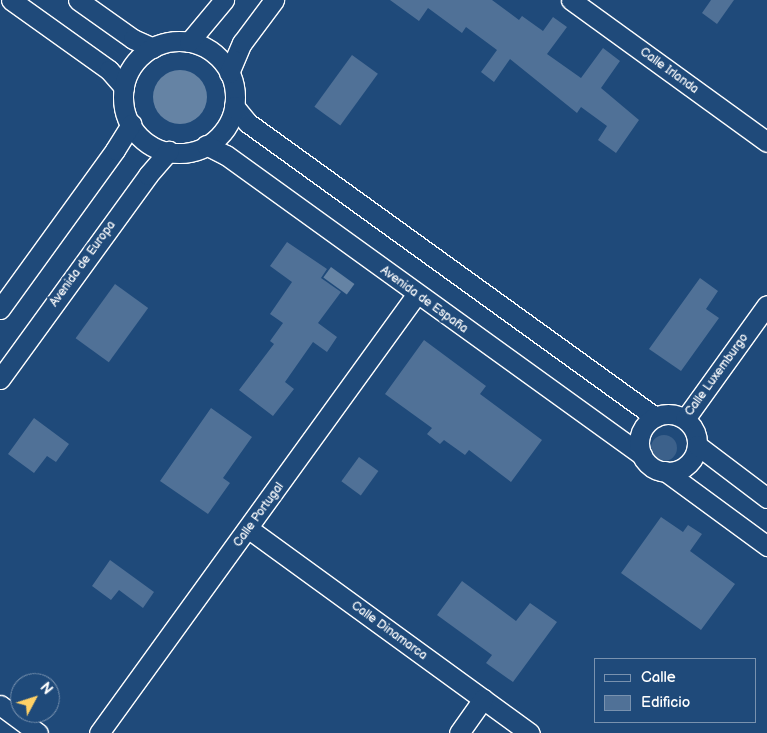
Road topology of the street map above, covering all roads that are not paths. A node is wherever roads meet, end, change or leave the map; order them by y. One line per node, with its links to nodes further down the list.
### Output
1 (11, 0): 9 (street)
2 (78, 0): 7 (street)
3 (224, 0): 6 (street)
4 (274, 0): 8 (street)
5 (571, 0): 12 (street, Calle Irlanda)
6 (189, 42): 7 (street); 8 (street)
7 (153, 48): 9 (street)
8 (229, 73): 10 (street)
9 (124, 87): 11 (street)
10 (234, 106): 13 (street); 19 (street)
11 (131, 124): 14 (street); 17 (street)
12 (767, 142)
13 (206, 145): 14 (street); 15 (street, Avenida de España)
14 (169, 152): 18 (street, Avenida de Europa)
15 (416, 295): 22 (street, Avenida de España); 25 (street, Calle Portugal)
16 (767, 305): 20 (street, Calle Luxemburgo)
17 (0, 309)
18 (0, 379)
19 (655, 417): 20 (street); 22 (street)
20 (685, 419): 21 (street)
21 (697, 445): 23 (street); 24 (street)
22 (642, 456): 23 (street)
23 (664, 472): 26 (street)
24 (767, 498)
25 (249, 529): 27 (street, Calle Dinamarca); 30 (street, Calle Portugal)
26 (767, 546)
27 (483, 699): 31 (street); 32 (street, Calle Dinamarca)
28 (0, 705): 29 (street)
29 (38, 733)
30 (99, 733)
31 (459, 733)
32 (530, 733)

